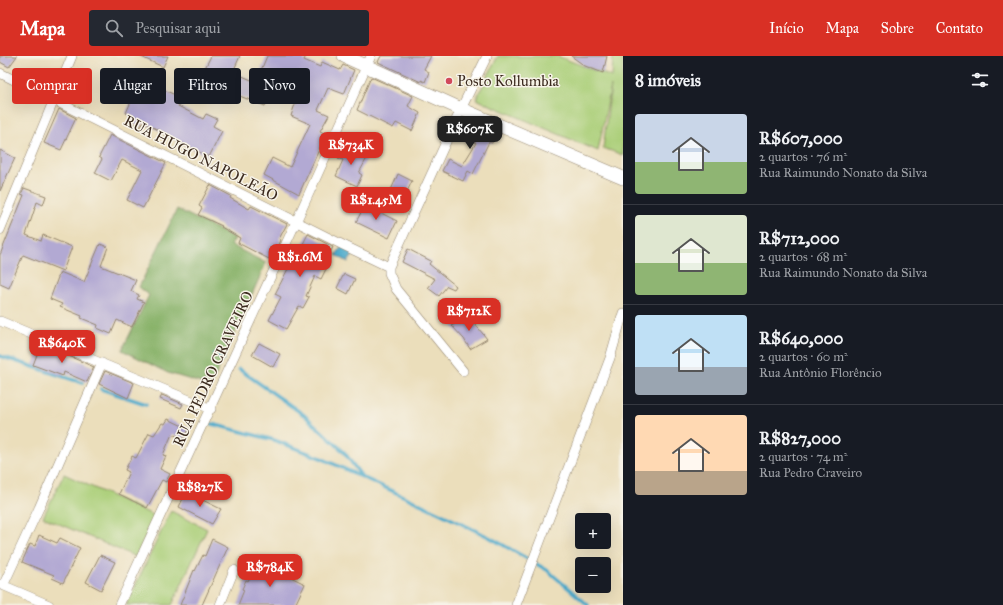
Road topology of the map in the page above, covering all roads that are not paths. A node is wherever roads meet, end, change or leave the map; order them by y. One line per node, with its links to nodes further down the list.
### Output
1 (72, 56): 5 (street)
2 (344, 56): 4 (main road)
3 (487, 56): 10 (street)
4 (369, 61): 10 (main road); 12 (street, RUA PEDRO CRAVEIRO)
5 (67, 68)
6 (0, 73): 7 (street, RUA HUGO NAPOLEÃO)
7 (12, 79)
8 (53, 104): 13 (street)
9 (63, 104): 12 (street, RUA HUGO NAPOLEÃO)
10 (461, 109): 11 (main road); 14 (street)
11 (623, 178)
12 (296, 222): 14 (street, RUA HUGO NAPOLEÃO); 19 (street, RUA PEDRO CRAVEIRO)
13 (0, 230)
14 (389, 267): 18 (street)
15 (623, 313): 25 (street)
16 (0, 321): 17 (street)
17 (102, 363): 19 (street); 21 (street)
18 (464, 371)
19 (210, 409): 23 (street, RUA PEDRO CRAVEIRO)
20 (234, 570): 24 (street)
21 (1, 585): 22 (street)
22 (49, 605)
23 (120, 605)
24 (220, 605)
25 (516, 605)

